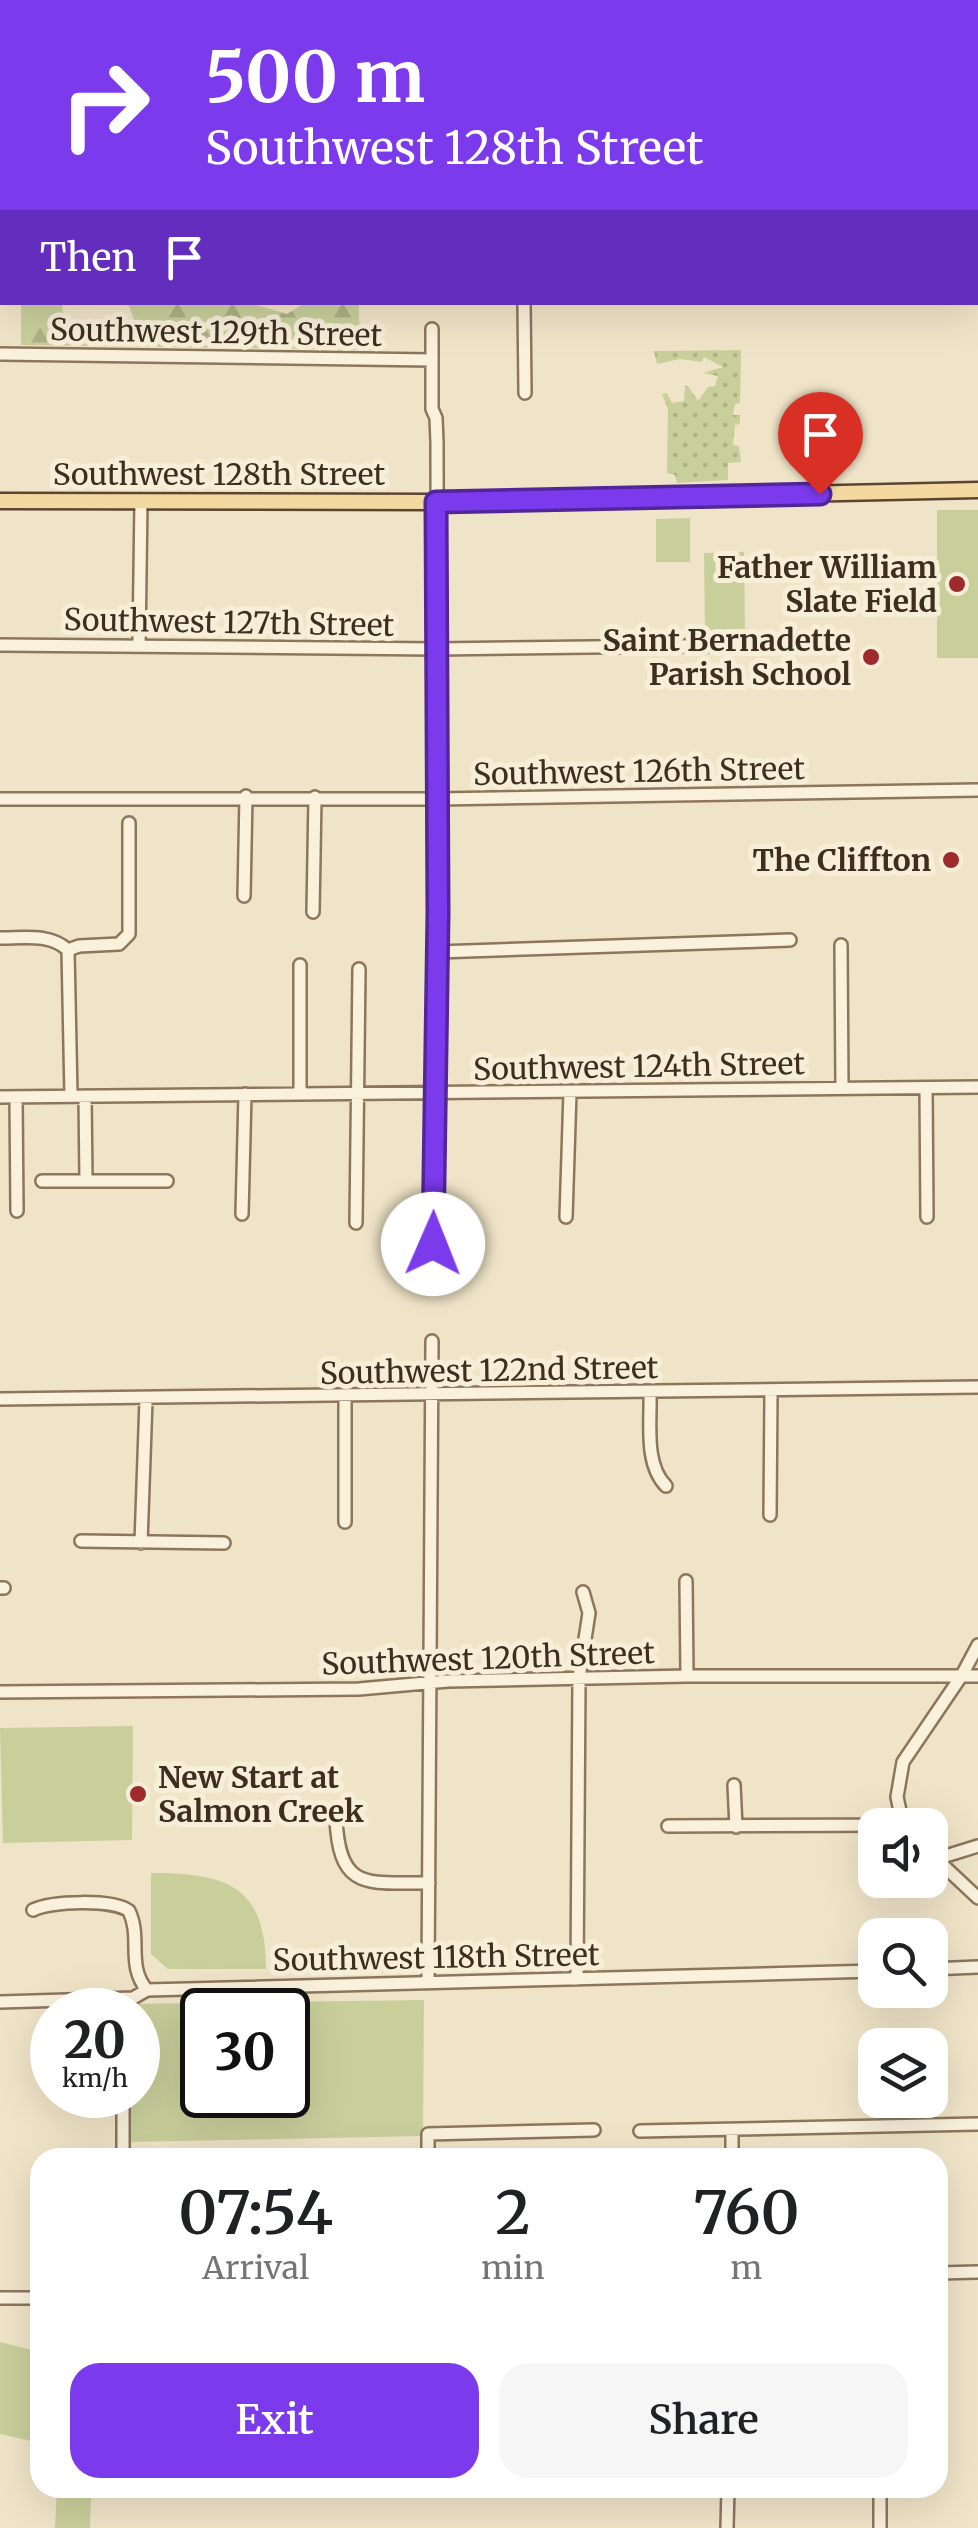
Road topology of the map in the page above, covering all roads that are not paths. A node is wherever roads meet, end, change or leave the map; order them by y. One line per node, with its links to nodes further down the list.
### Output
1 (524, 305): 5 (street)
2 (432, 330): 4 (street)
3 (0, 354): 4 (street, Southwest 129th Street)
4 (432, 360): 9 (street)
5 (525, 393)
6 (978, 490): 9 (main road, Southwest 128th Street)
7 (0, 501): 8 (main road, Southwest 128th Street)
8 (141, 502): 9 (main road, Southwest 128th Street); 11 (street)
9 (436, 502): 13 (street)
10 (0, 645): 11 (street, Southwest 127th Street)
11 (139, 645): 13 (street, Southwest 127th Street)
12 (757, 645): 13 (street, Southwest 127th Street)
13 (438, 650): 17 (street)
14 (978, 790): 17 (street, Southwest 126th Street)
15 (246, 796): 16 (street, Southwest 126th Street); 18 (street, Southwest 126th Street); 20 (street)
16 (315, 797): 17 (street, Southwest 126th Street); 21 (street)
17 (439, 798): 26 (street)
18 (0, 799)
19 (130, 823): 25 (street)
20 (244, 896)
21 (313, 912)
22 (0, 938): 25 (street)
23 (790, 940): 26 (street)
24 (841, 944): 30 (street)
25 (68, 950): 37 (street)
26 (438, 952): 32 (street)
27 (300, 964): 34 (street)
28 (358, 970): 35 (street)
29 (978, 1087): 31 (street, Southwest 124th Street)
30 (842, 1088): 31 (street, Southwest 124th Street); 33 (street, Southwest 124th Street)
31 (926, 1088): 47 (street)
32 (436, 1092): 33 (street, Southwest 124th Street); 35 (street, Southwest 124th Street); 49 (street)
33 (570, 1092): 46 (street)
34 (300, 1093): 35 (street, Southwest 124th Street); 36 (street, Southwest 124th Street)
35 (358, 1093): 48 (street)
36 (244, 1094): 38 (street, Southwest 124th Street); 45 (street)
37 (70, 1096): 38 (street, Southwest 124th Street); 40 (street, Southwest 124th Street)
38 (85, 1096): 42 (street)
39 (0, 1097): 40 (street, Southwest 124th Street)
40 (16, 1098): 44 (street)
41 (42, 1181): 42 (street)
42 (86, 1181): 43 (street)
43 (167, 1181)
44 (16, 1211)
45 (242, 1214)
46 (566, 1216)
47 (928, 1217)
48 (356, 1222)
49 (433, 1244)
50 (432, 1341): 54 (street)
51 (978, 1387): 52 (street, Southwest 122nd Street)
52 (772, 1392): 53 (street, Southwest 122nd Street); 59 (street)
53 (650, 1393): 54 (street, Southwest 122nd Street); 58 (street)
54 (432, 1395): 55 (street, Southwest 122nd Street); 71 (street)
55 (345, 1397): 57 (street, Southwest 122nd Street); 60 (street)
56 (0, 1399): 57 (street, Southwest 122nd Street)
57 (146, 1400): 62 (street)
58 (666, 1486)
59 (770, 1514)
60 (345, 1522)
61 (81, 1542): 62 (street)
62 (141, 1543): 63 (street)
63 (224, 1543)
64 (686, 1582): 67 (street)
65 (583, 1592): 70 (street)
66 (978, 1644): 68 (street)
67 (688, 1676): 68 (street, Southwest 120th Street); 70 (street, Southwest 120th Street)
68 (962, 1676): 69 (street, Southwest 120th Street); 74 (street)
69 (978, 1676)
70 (579, 1678): 71 (street, Southwest 120th Street); 88 (street)
71 (431, 1682): 72 (street, Southwest 120th Street); 82 (street)
72 (0, 1692)
73 (734, 1786): 78 (street)
74 (899, 1808)
75 (336, 1818): 82 (street)
76 (858, 1825): 78 (street)
77 (668, 1826): 78 (street)
78 (736, 1826)
79 (978, 1846): 80 (street)
80 (948, 1853)
81 (948, 1870): 83 (street)
82 (430, 1883): 89 (street)
83 (978, 1898)
84 (33, 1910): 90 (street)
85 (978, 1967): 86 (street)
86 (948, 1968)
87 (858, 1971): 88 (street, Southwest 118th Street)
88 (576, 1979): 89 (street, Southwest 118th Street)
89 (428, 1980): 91 (street, Southwest 118th Street)
90 (145, 1988)
91 (160, 1990)
92 (30, 2001): 93 (street, Southwest 118th Street)
93 (0, 2002)
94 (123, 2118): 99 (street)
95 (978, 2124): 97 (street)
96 (594, 2130): 100 (street)
97 (732, 2130): 98 (street); 101 (street)
98 (640, 2131)
99 (123, 2148)
100 (428, 2148)
101 (732, 2148)
102 (978, 2272): 103 (street)
103 (948, 2273)
104 (0, 2298): 105 (street)
105 (30, 2298)
106 (728, 2498): 108 (street)
107 (880, 2498): 109 (street)
108 (728, 2528)
109 (880, 2528)

